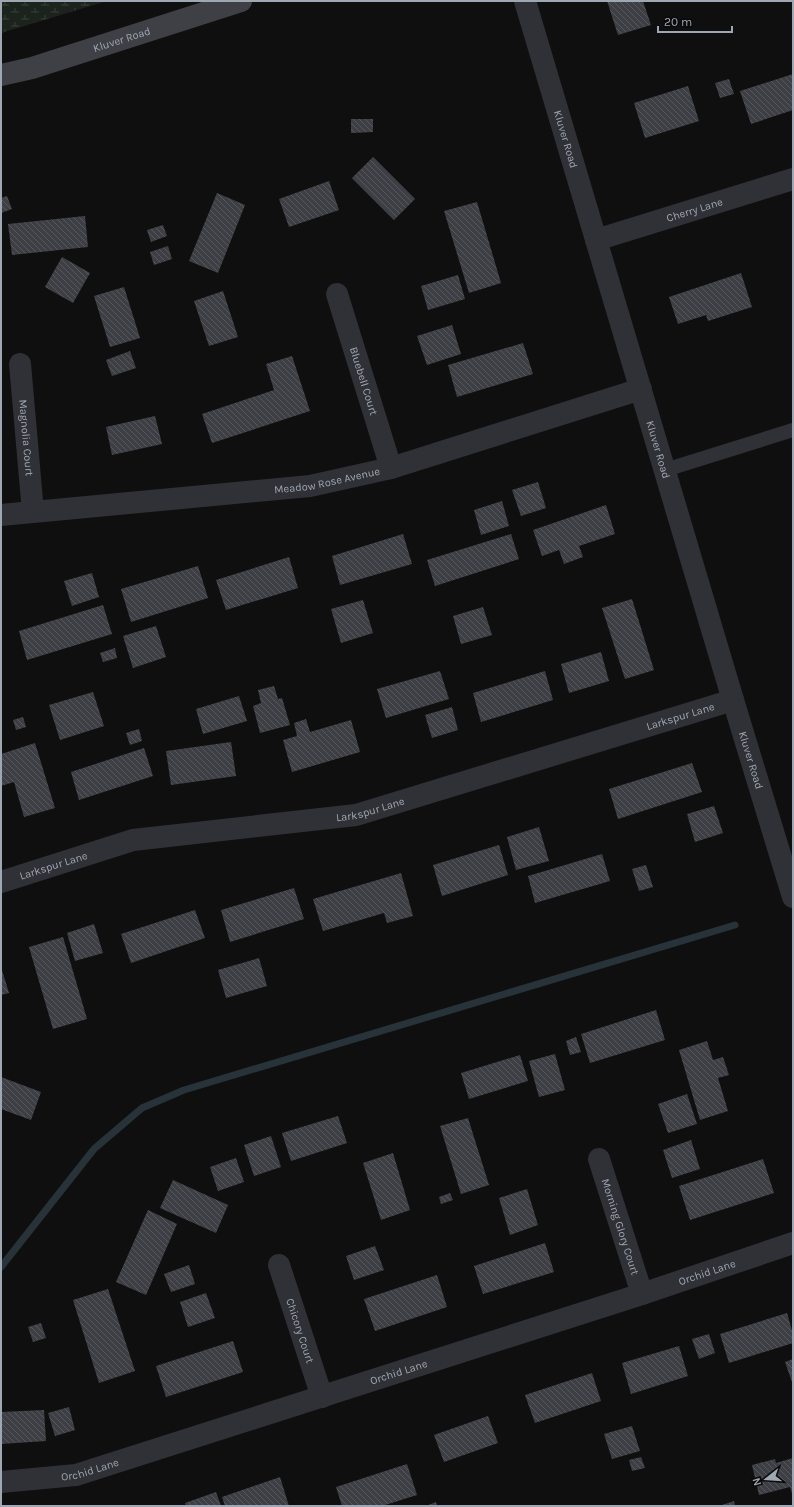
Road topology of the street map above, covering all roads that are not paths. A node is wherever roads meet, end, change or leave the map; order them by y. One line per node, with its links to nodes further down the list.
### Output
1 (241, 1): 3 (street, Kluver Road)
2 (525, 1): 5 (street, Kluver Road)
3 (1, 75)
4 (793, 179): 5 (street, Cherry Lane)
5 (596, 240): 8 (street, Kluver Road)
6 (337, 294): 10 (street, Bluebell Court)
7 (20, 364): 12 (street, Magnolia Court)
8 (641, 389): 10 (street, Meadow Rose Avenue); 11 (street, Kluver Road)
9 (793, 430): 11 (lane)
10 (391, 468): 12 (street, Meadow Rose Avenue)
11 (665, 470): 14 (street, Kluver Road)
12 (33, 512): 13 (street, Meadow Rose Avenue)
13 (1, 515)
14 (733, 700): 15 (street, Larkspur Lane); 16 (street, Kluver Road)
15 (1, 882)
16 (793, 897)
17 (599, 1158): 20 (street, Morning Glory Court)
18 (793, 1243): 20 (street, Orchid Lane)
19 (280, 1265): 21 (street, Chicory Court)
20 (642, 1294): 21 (street, Orchid Lane)
21 (322, 1396): 22 (street, Orchid Lane)
22 (1, 1482)

